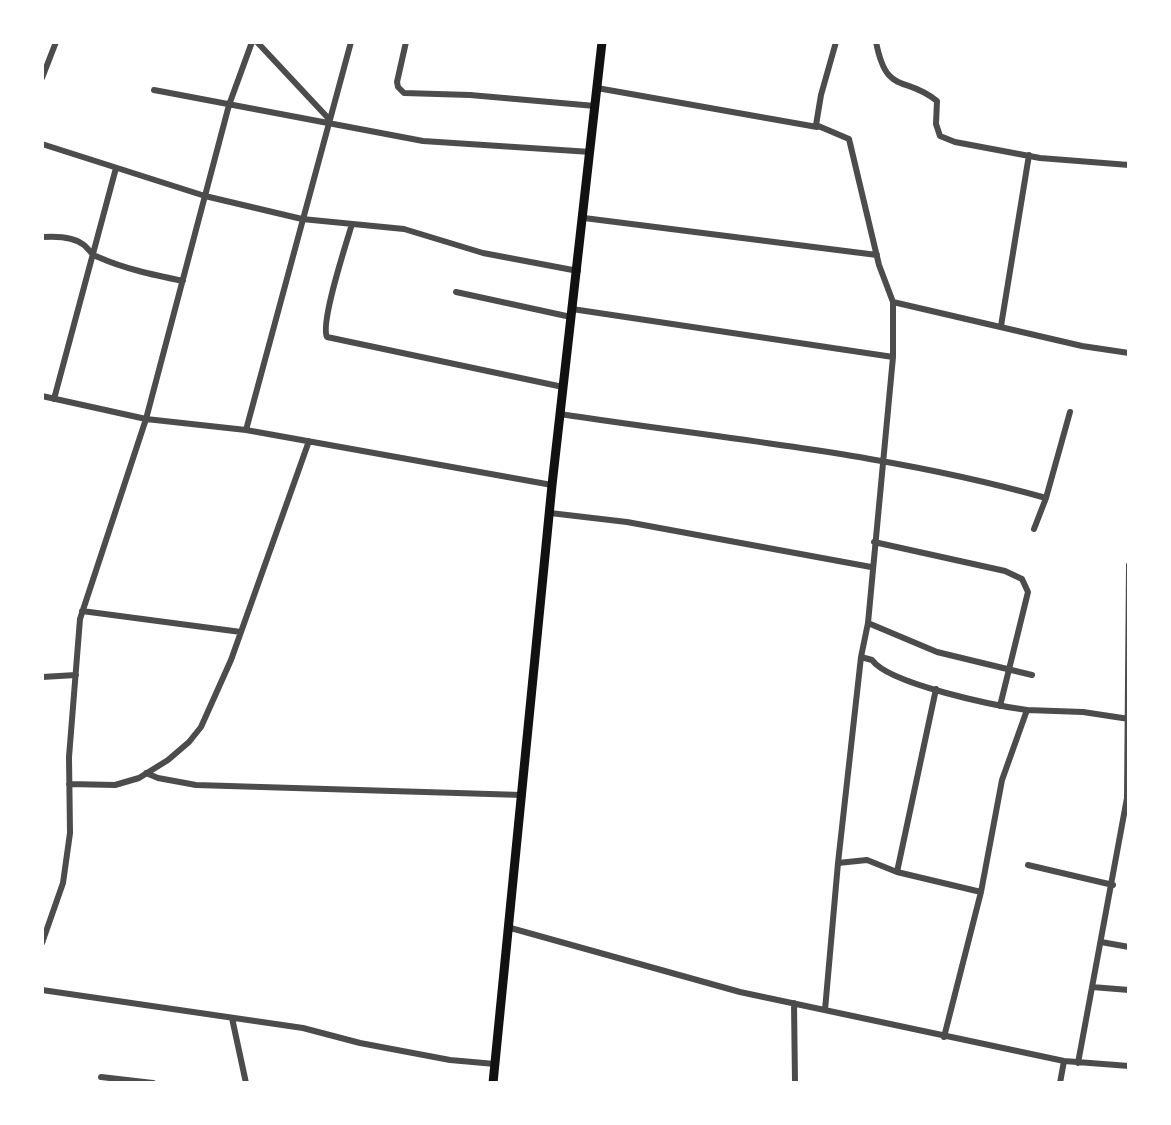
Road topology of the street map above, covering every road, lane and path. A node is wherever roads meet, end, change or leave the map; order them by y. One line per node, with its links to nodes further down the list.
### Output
1 (56, 42): 8 (street)
2 (255, 42): 12 (street); 14 (street)
3 (351, 42): 14 (street)
4 (406, 42): 13 (street)
5 (602, 42): 10 (main road)
6 (836, 42): 15 (street)
7 (876, 42): 18 (street)
8 (46, 56): 9 (street)
9 (42, 78)
10 (597, 88): 13 (main road); 15 (street)
11 (154, 90): 12 (street)
12 (229, 105): 14 (street); 21 (street)
13 (595, 106): 17 (main road)
14 (328, 122): 17 (street); 23 (street)
15 (817, 127): 26 (street)
16 (42, 144): 20 (street)
17 (591, 152): 22 (main road)
18 (1029, 155): 19 (street); 33 (street)
19 (1129, 165)
20 (116, 168): 21 (street); 27 (street)
21 (205, 196): 23 (street); 29 (street)
22 (584, 218): 26 (street); 28 (main road)
23 (302, 219): 24 (street); 42 (street)
24 (352, 224): 28 (street); 36 (street)
25 (42, 237): 27 (street)
26 (877, 255): 31 (street)
27 (93, 256): 29 (street); 38 (street)
28 (578, 271): 32 (main road)
29 (183, 281): 41 (street)
30 (456, 292): 32 (street)
31 (893, 302): 33 (street); 35 (street)
32 (572, 313): 35 (street); 36 (main road)
33 (1001, 326): 34 (street)
34 (1129, 353)
35 (893, 357): 44 (street)
36 (563, 387): 40 (main road)
37 (42, 396): 38 (street)
38 (54, 399): 41 (street)
39 (1070, 412): 46 (street)
40 (560, 414): 44 (street); 45 (main road)
41 (146, 419): 42 (street); 52 (street)
42 (246, 430): 43 (street)
43 (309, 441): 45 (street); 54 (street)
44 (884, 460): 46 (street); 49 (street)
45 (552, 485): 47 (main road)
46 (1046, 498): 48 (street)
47 (550, 513): 51 (street); 68 (main road)
48 (1034, 529)
49 (874, 542): 51 (street); 56 (street)
50 (1129, 565): 57 (street)
51 (871, 567): 53 (street)
52 (82, 611): 54 (street); 58 (street)
53 (868, 623): 55 (street); 56 (street)
54 (241, 632): 66 (street)
55 (861, 657): 61 (street); 69 (street)
56 (1009, 668): 59 (street); 62 (street)
57 (1128, 669): 64 (street)
58 (76, 675): 60 (street); 67 (street)
59 (1032, 675)
60 (42, 677)
61 (936, 689): 62 (street); 71 (street)
62 (1000, 706): 63 (street)
63 (1027, 710): 64 (street); 73 (street)
64 (1128, 719): 65 (street)
65 (1128, 768): 72 (street)
66 (146, 773): 67 (street); 68 (street)
67 (69, 784): 75 (street)
68 (522, 795): 74 (main road)
69 (838, 863): 71 (street); 83 (street)
70 (1028, 865): 72 (street)
71 (897, 872): 73 (street)
72 (1113, 885): 76 (street)
73 (981, 892): 85 (street)
74 (507, 927): 82 (street); 88 (main road)
75 (44, 933): 77 (street)
76 (1101, 942): 78 (street); 79 (street)
77 (42, 943)
78 (1129, 947)
79 (1092, 987): 81 (street); 87 (street)
80 (42, 990): 84 (street)
81 (1129, 990)
82 (794, 1003): 83 (street); 94 (street)
83 (825, 1010): 85 (street)
84 (232, 1018): 88 (street); 92 (street)
85 (944, 1037): 86 (street)
86 (1064, 1061): 87 (street); 95 (street)
87 (1078, 1063): 89 (street)
88 (495, 1064): 93 (main road)
89 (1129, 1066)
90 (101, 1077): 91 (street)
91 (153, 1083)
92 (246, 1083)
93 (493, 1083)
94 (795, 1083)
95 (1060, 1083)

